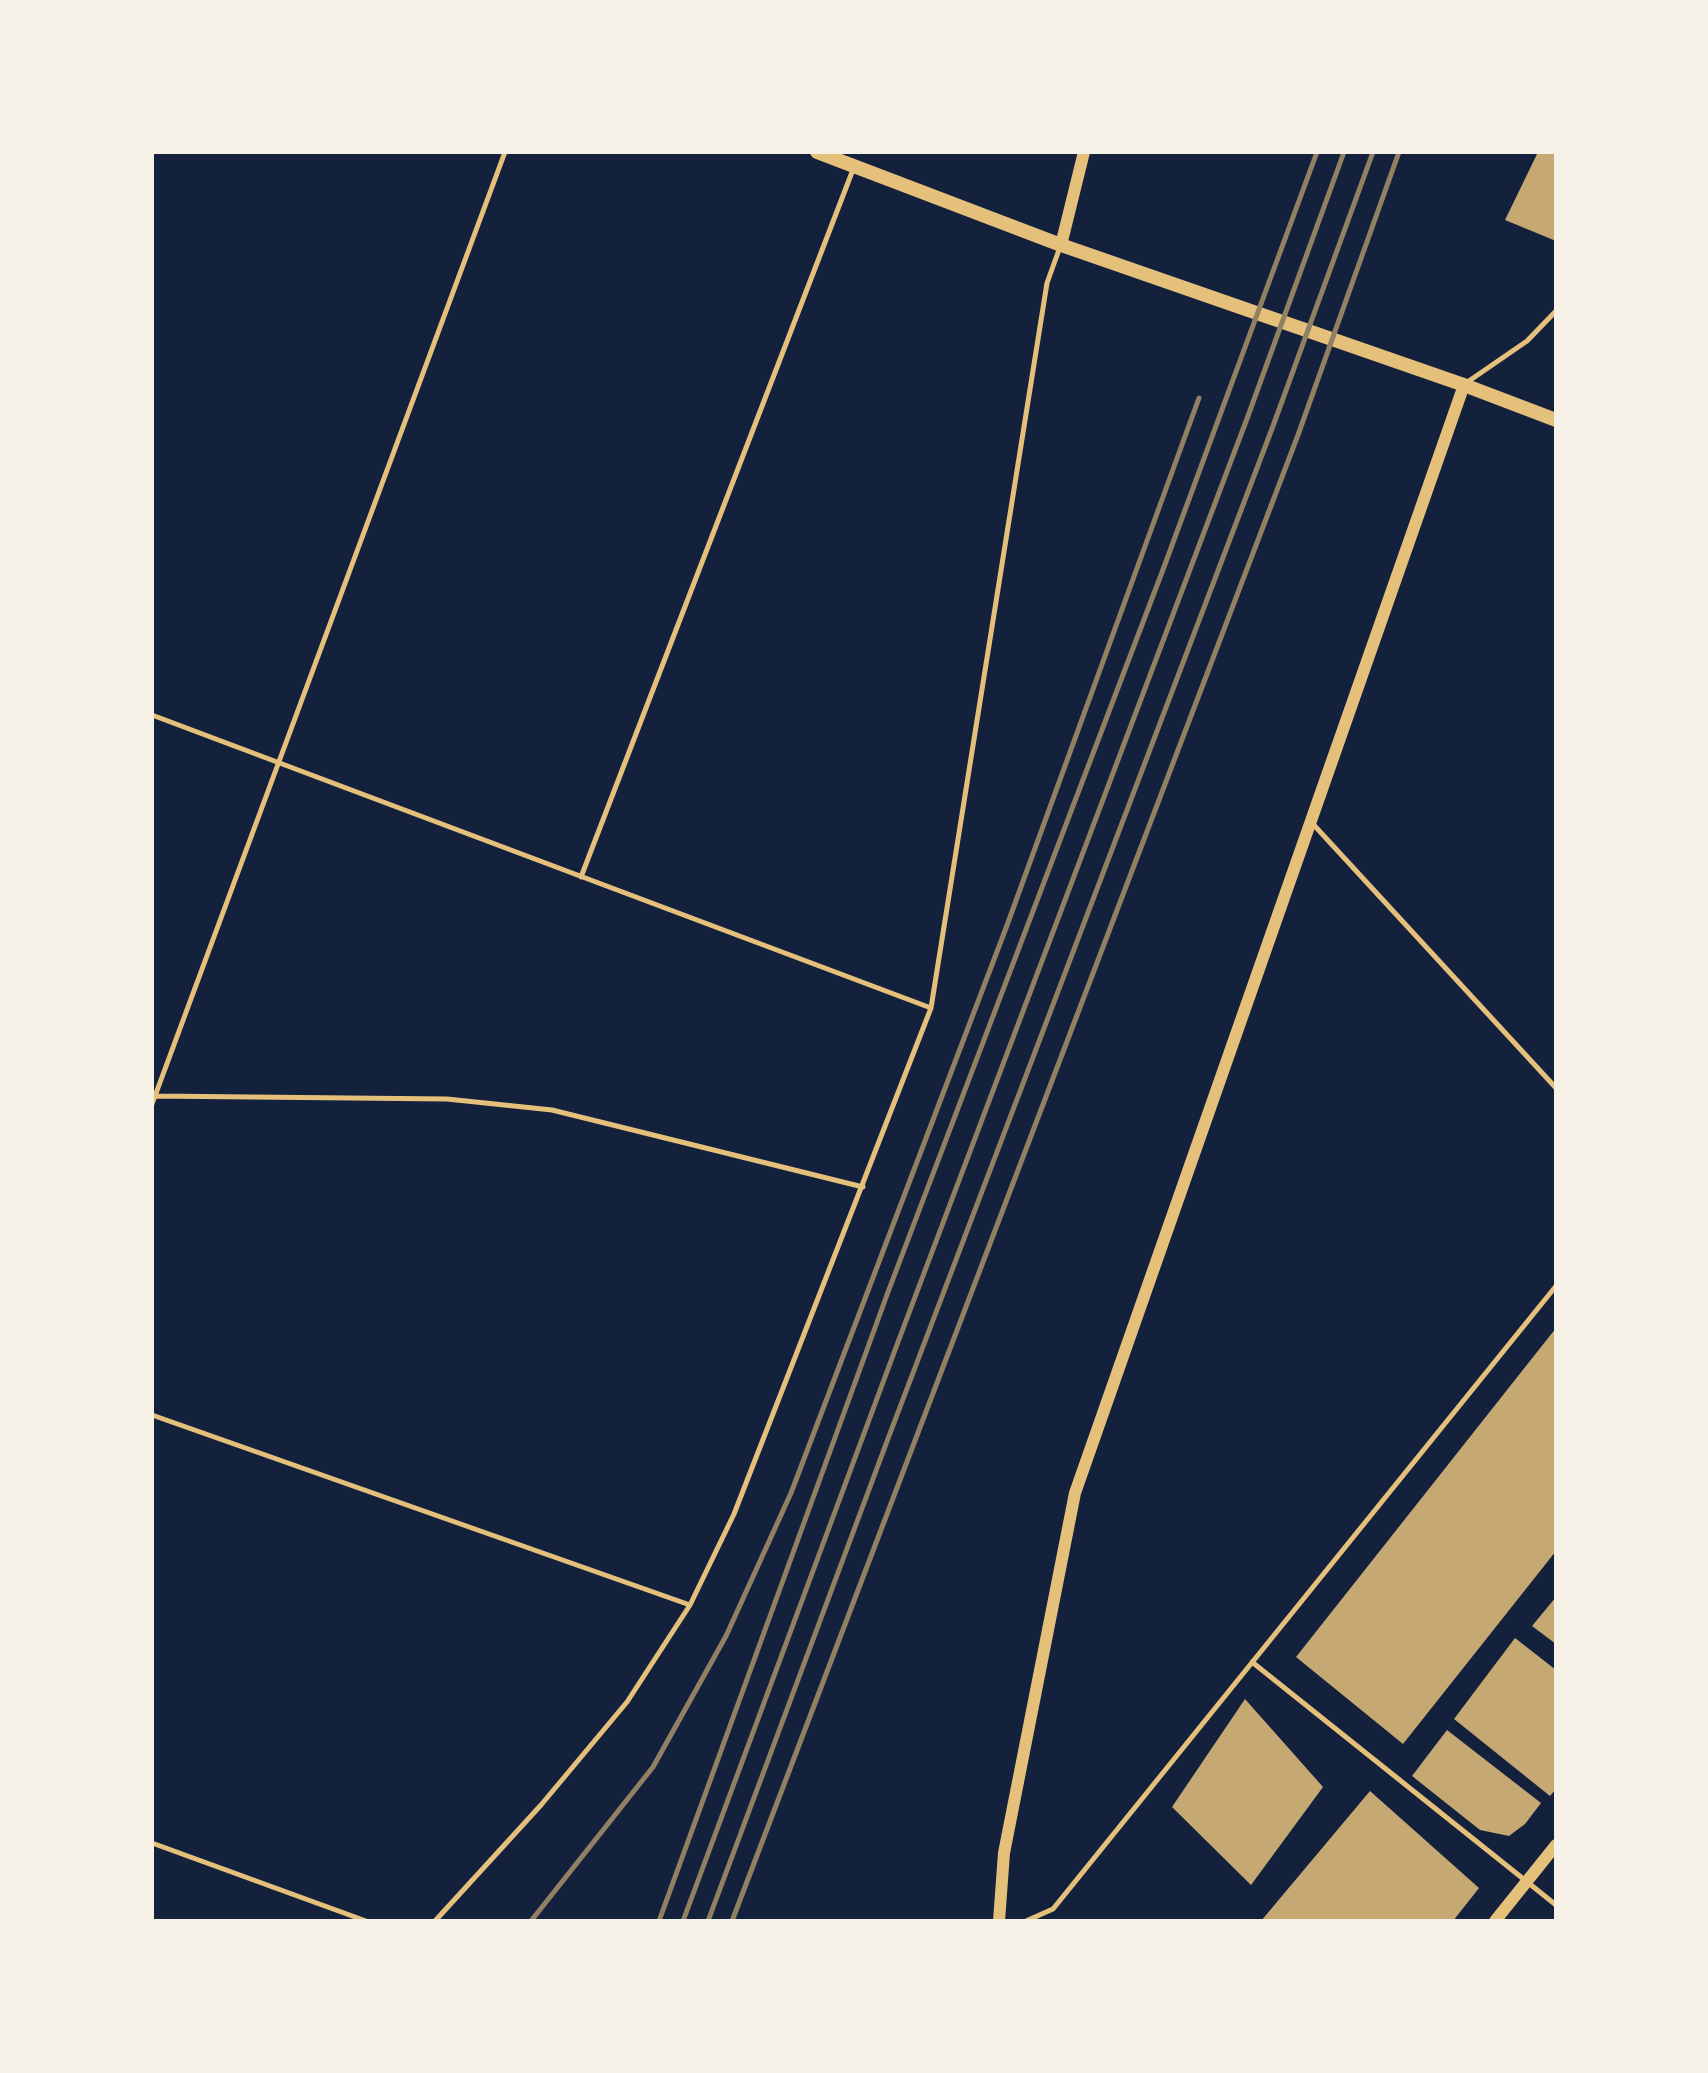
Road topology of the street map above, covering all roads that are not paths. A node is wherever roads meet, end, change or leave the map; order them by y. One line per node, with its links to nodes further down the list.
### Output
1 (505, 152): 10 (lane)
2 (817, 152): 4 (main road)
3 (1084, 152): 5 (street)
4 (854, 166): 5 (main road); 12 (lane)
5 (1061, 244): 7 (main road); 13 (lane)
6 (1556, 311): 7 (lane)
7 (1464, 384): 8 (main road); 11 (street)
8 (1556, 420)
9 (152, 715): 10 (lane)
10 (279, 763): 12 (lane); 15 (lane)
11 (1310, 821): 14 (lane); 28 (street)
12 (581, 877): 13 (lane)
13 (931, 1008): 17 (lane)
14 (1556, 1088)
15 (155, 1096): 16 (lane); 17 (lane)
16 (152, 1104)
17 (863, 1188): 20 (lane)
18 (1556, 1286): 21 (lane)
19 (152, 1415): 20 (lane)
20 (690, 1605): 27 (lane)
21 (1252, 1662): 24 (lane); 29 (lane)
22 (152, 1843): 26 (lane)
23 (1556, 1845): 24 (street)
24 (1527, 1881): 25 (lane); 30 (street)
25 (1556, 1905)
26 (366, 1921)
27 (435, 1921)
28 (999, 1921)
29 (1026, 1921)
30 (1495, 1921)

